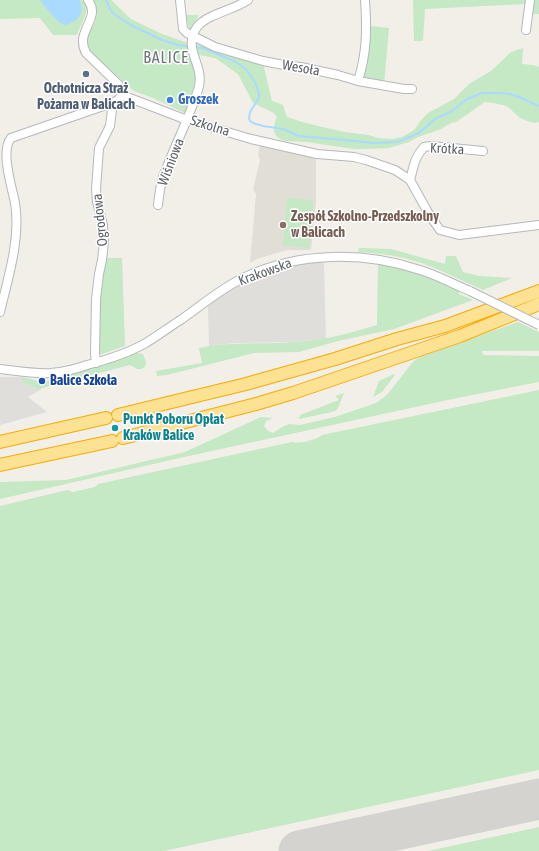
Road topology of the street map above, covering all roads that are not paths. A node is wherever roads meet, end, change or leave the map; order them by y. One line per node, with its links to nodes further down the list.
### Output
1 (88, 0): 10 (street)
2 (180, 0): 7 (street)
3 (248, 0): 7 (street)
4 (365, 0): 8 (street)
5 (530, 0): 6 (street)
6 (526, 30)
7 (193, 36): 8 (street, Wesoła); 12 (street, Wiśniowa)
8 (358, 81): 9 (street, Wesoła)
9 (412, 89)
10 (122, 95): 11 (street); 12 (street, Szkolna)
11 (112, 103): 20 (street); 23 (street, Ogrodowa)
12 (188, 120): 14 (street, Szkolna); 15 (street, Wiśniowa)
13 (484, 151): 14 (street, Krótka)
14 (410, 180): 16 (street, Szkolna)
15 (158, 205)
16 (539, 225)
17 (539, 282): 22 (highway)
18 (539, 291): 22 (highway)
19 (539, 304): 26 (highway)
20 (0, 312)
21 (539, 325): 23 (street, Krakowska, bridge)
22 (397, 339): 25 (highway)
23 (96, 363): 24 (street, Krakowska)
24 (0, 370)
25 (0, 442)
26 (0, 465)

